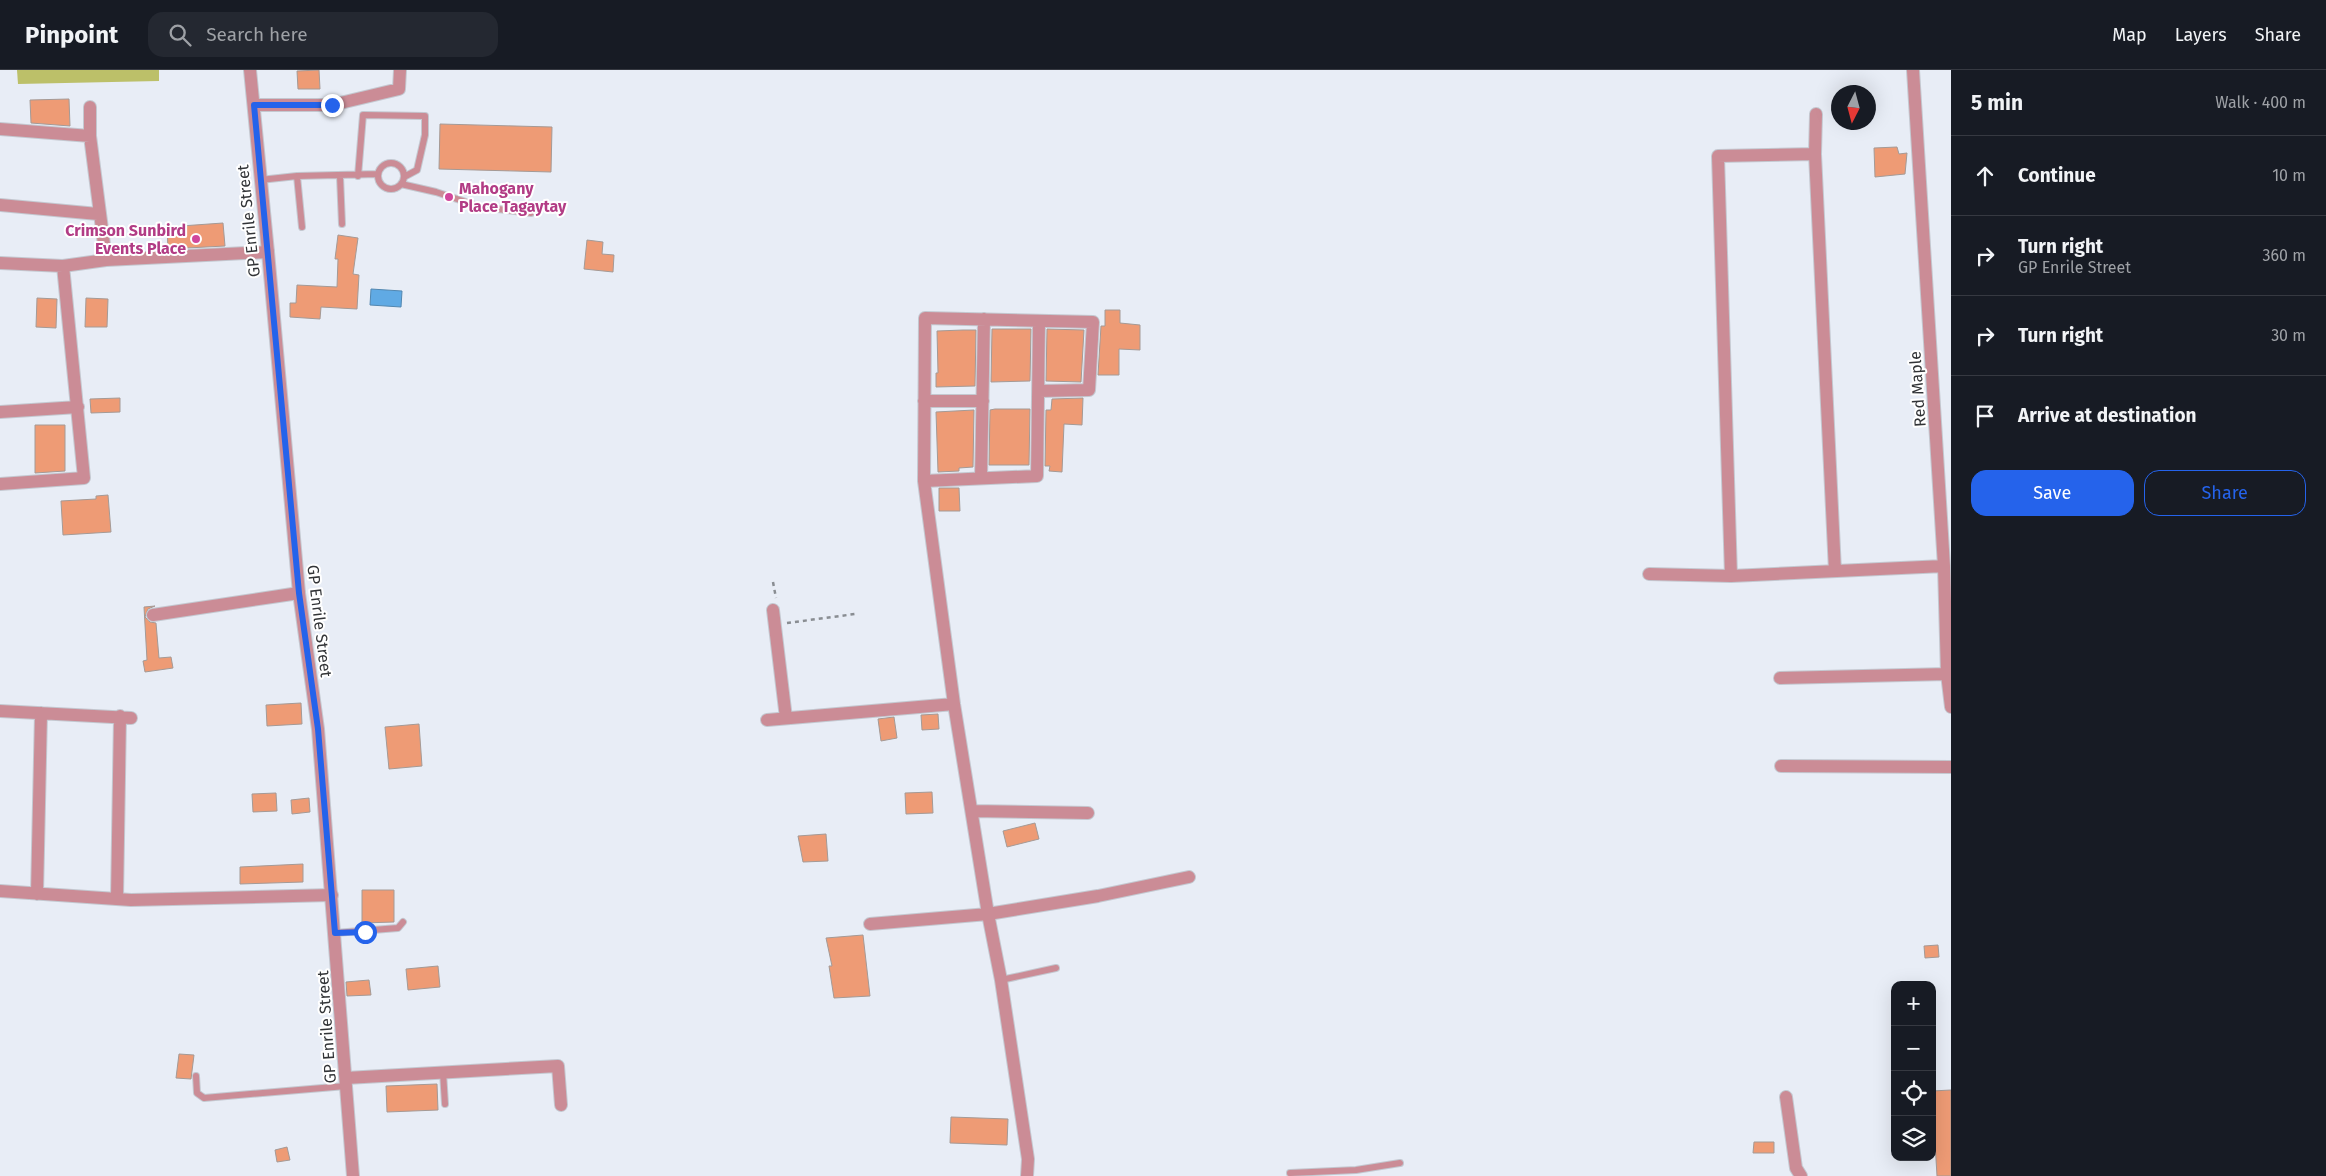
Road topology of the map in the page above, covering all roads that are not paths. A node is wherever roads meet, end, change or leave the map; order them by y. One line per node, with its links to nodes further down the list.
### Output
1 (250, 70): 4 (street, GP Enrile Street)
2 (400, 70): 4 (street)
3 (1913, 70): 36 (street, Red Maple)
4 (254, 105): 15 (street, GP Enrile Street)
5 (90, 106): 8 (street)
6 (1816, 114): 9 (street)
7 (0, 129): 8 (street)
8 (90, 136): 19 (street)
9 (1815, 154): 37 (street); 39 (street)
10 (378, 174): 13 (lane); 14 (lane); 16 (lane)
11 (297, 176): 12 (lane); 15 (lane); 21 (lane)
12 (340, 176): 13 (lane); 20 (lane)
13 (358, 176): 14 (lane)
14 (404, 177): 16 (lane)
15 (260, 180): 22 (street, GP Enrile Street)
16 (401, 184): 18 (lane)
17 (0, 205): 19 (street)
18 (530, 213)
19 (98, 214): 23 (street)
20 (342, 224)
21 (302, 226)
22 (268, 252): 23 (street); 40 (street, GP Enrile Street)
23 (106, 260): 25 (street)
24 (0, 263): 25 (street)
25 (63, 266): 31 (street)
26 (984, 319): 27 (street); 29 (street); 30 (street)
27 (1040, 321): 28 (street); 28 (street)
28 (1039, 391): 33 (street)
29 (983, 401): 30 (street); 33 (street)
30 (924, 402): 34 (street)
31 (78, 407): 32 (street); 35 (street)
32 (0, 412)
33 (981, 478): 34 (street)
34 (924, 481): 45 (street)
35 (0, 484)
36 (1944, 566): 37 (street); 43 (street, Red Maple)
37 (1835, 571): 39 (street)
38 (1649, 574): 39 (street)
39 (1731, 576)
40 (299, 593): 42 (street); 58 (street, GP Enrile Street)
41 (773, 610): 49 (street)
42 (153, 615)
43 (1947, 674): 44 (street); 46 (street, Red Maple)
44 (1780, 678)
45 (954, 704): 49 (street); 53 (street)
46 (1951, 707)
47 (0, 712): 48 (street)
48 (41, 713): 57 (street); 59 (street)
49 (786, 718): 50 (street)
50 (767, 720)
51 (1781, 766): 52 (street)
52 (1951, 768)
53 (972, 811): 54 (street); 60 (street)
54 (1088, 813)
55 (1189, 877): 60 (street)
56 (0, 891): 57 (street)
57 (37, 894): 59 (street)
58 (332, 895): 59 (street); 63 (street, GP Enrile Street)
59 (117, 899)
60 (988, 914): 62 (street); 65 (street)
61 (403, 922): 63 (lane)
62 (870, 924)
63 (335, 933): 68 (street, GP Enrile Street)
64 (1056, 968): 65 (lane)
65 (1001, 980): 76 (street)
66 (443, 1072): 68 (street); 70 (lane); 71 (street)
67 (196, 1076): 68 (lane)
68 (346, 1082): 75 (street, GP Enrile Street)
69 (1786, 1097): 77 (street)
70 (445, 1104)
71 (560, 1105)
72 (1400, 1163): 74 (lane)
73 (1290, 1173): 74 (lane)
74 (1357, 1173)
75 (353, 1176)
76 (1027, 1176)
77 (1801, 1176)

